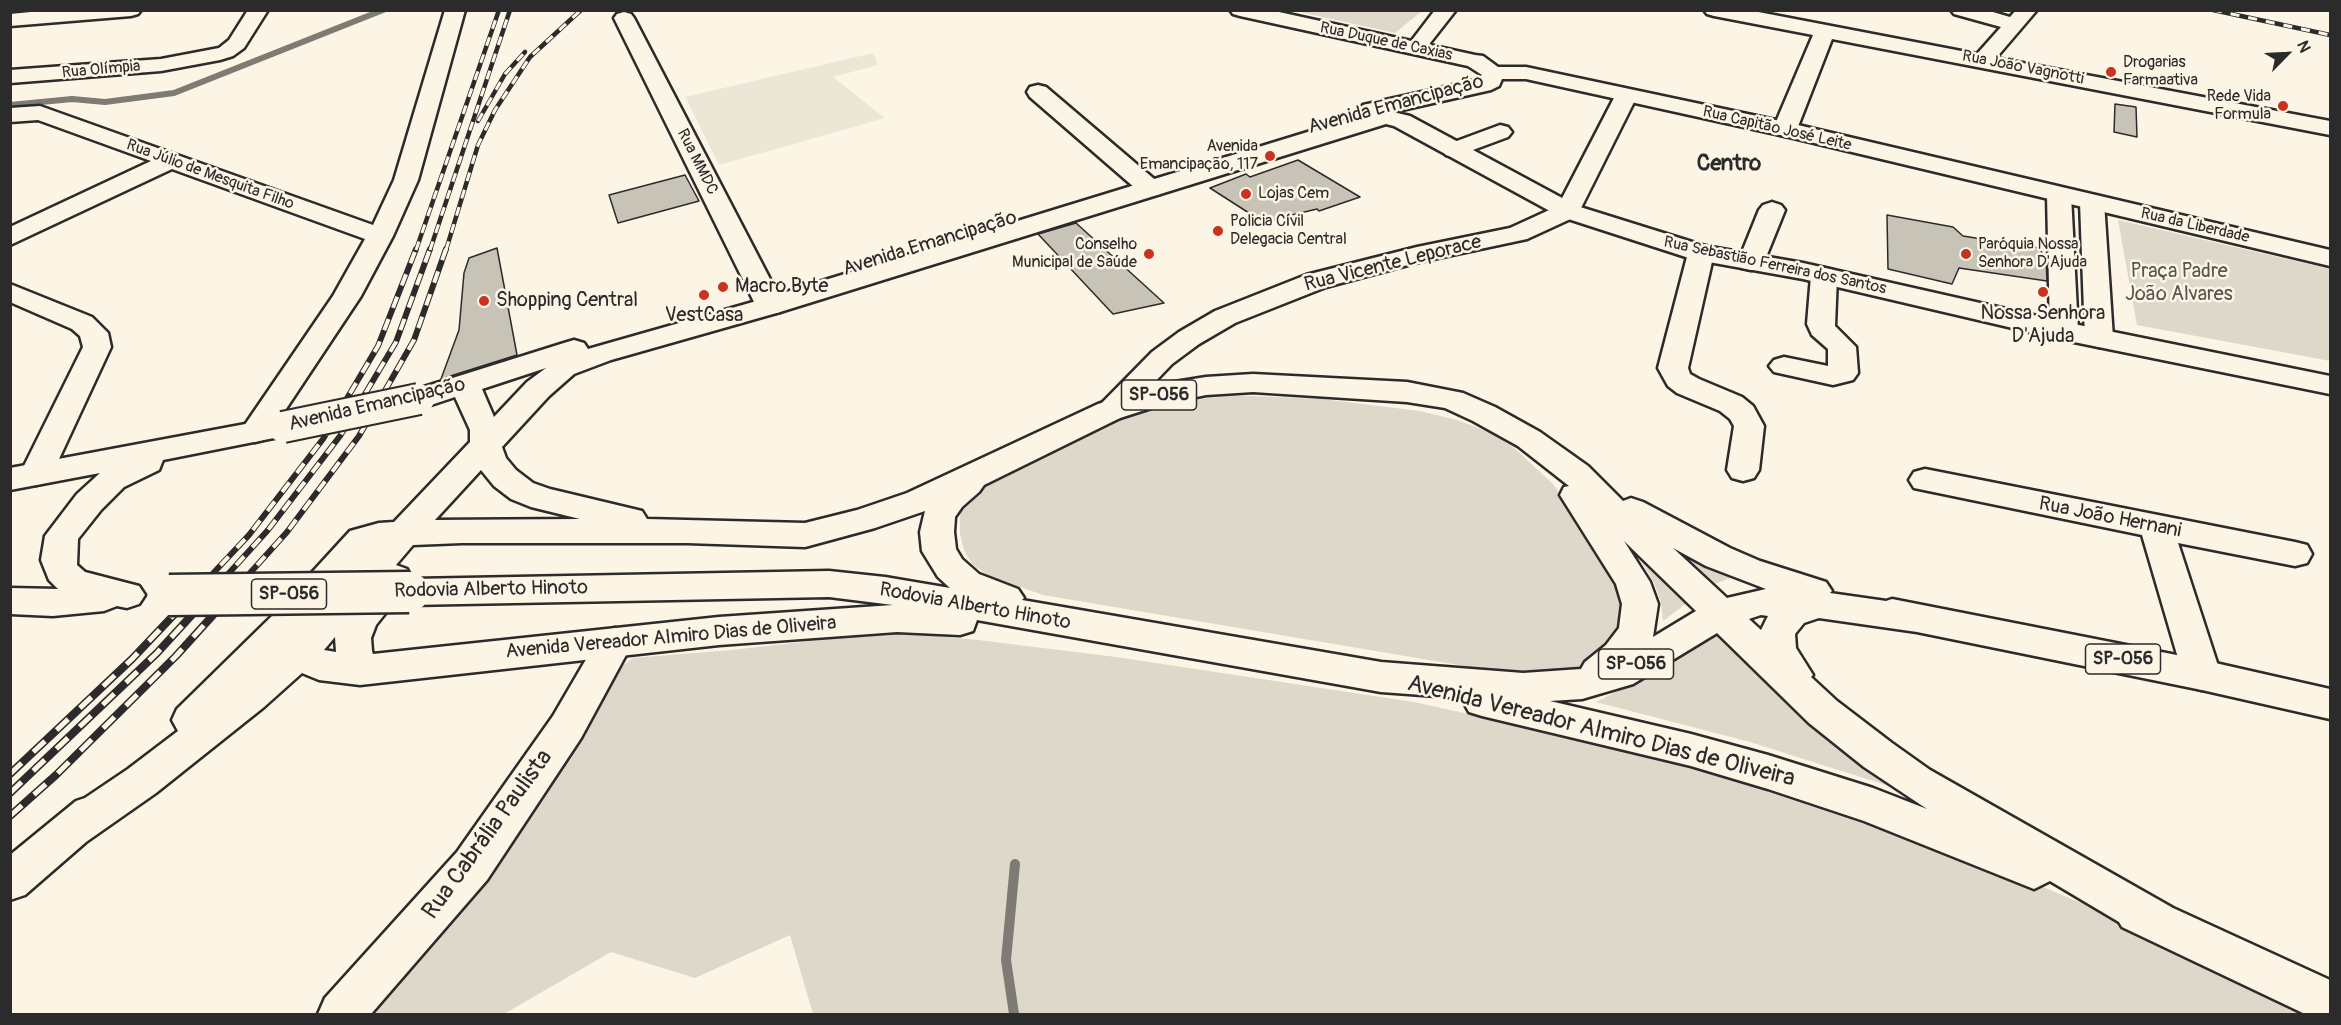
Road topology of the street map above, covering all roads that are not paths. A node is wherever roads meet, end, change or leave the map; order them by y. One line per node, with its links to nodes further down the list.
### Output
1 (131, 10): 11 (main road)
2 (258, 10): 16 (main road, Rua Olímpia)
3 (455, 10): 31 (main road)
4 (1240, 10): 13 (main road, Rua Duque de Caxias)
5 (1446, 10): 13 (main road)
6 (1714, 10): 8 (main road, Rua João Vagnotti)
7 (1960, 10): 9 (main road)
8 (1752, 14): 12 (main road, Rua João Vagnotti)
9 (2021, 17): 14 (main road)
10 (624, 18): 38 (main road, Rua MMDC)
11 (10, 20)
12 (1824, 33): 14 (main road, Rua João Vagnotti); 22 (main road)
13 (1416, 48): 15 (main road, Rua Duque de Caxias)
14 (1983, 60): 21 (main road, Rua João Vagnotti)
15 (1484, 67): 18 (main road, Rua Capitão José Leite); 19 (main road); 19 (main road, Avenida Emancipação)
16 (10, 77)
17 (1038, 92): 26 (main road)
18 (1626, 96): 22 (main road, Rua Capitão José Leite); 30 (main road)
19 (1394, 113): 24 (main road, Rua Sebastião Ferreira dos Santos); 26 (main road, Avenida Emancipação)
20 (10, 115): 25 (main road, Rua Júlio de Mesquita Filho)
21 (2331, 128)
22 (1785, 129): 27 (main road, Rua Capitão José Leite)
23 (1500, 132): 24 (main road)
24 (1454, 150): 30 (main road, Rua Sebastião Ferreira dos Santos)
25 (170, 161): 31 (main road, Rua Júlio de Mesquita Filho); 32 (main road)
26 (1145, 185): 38 (main road, Avenida Emancipação)
27 (2059, 195): 28 (main road, Rua da Liberdade); 39 (main road)
28 (2092, 202): 34 (main road, Rua da Liberdade); 40 (main road)
29 (1772, 210): 35 (main road)
30 (1568, 211): 33 (main road, Rua Sebastião Ferreira dos Santos); 44 (main road, Rua Vicente Leporace)
31 (380, 236): 45 (main road)
32 (10, 237)
33 (1701, 253): 35 (main road, Rua Sebastião Ferreira dos Santos); 49 (main road)
34 (2331, 258)
35 (1751, 262): 36 (main road, Rua Sebastião Ferreira dos Santos)
36 (1824, 276): 39 (main road, Rua Sebastião Ferreira dos Santos); 41 (main road)
37 (10, 292): 52 (main road)
38 (767, 300): 43 (main road, Avenida Emancipação); 48 (main road, Avenida Emancipação)
39 (2064, 331): 40 (main road, Rua Sebastião Ferreira dos Santos)
40 (2098, 338): 42 (main road, Rua Sebastião Ferreira dos Santos)
41 (1784, 366)
42 (2331, 385)
43 (465, 386): 45 (main road, Avenida Emancipação, bridge); 48 (main road)
44 (1109, 411): 46 (main road, SP-056); 50 (main road, SP-056)
45 (269, 430): 47 (main road, Avenida Emancipação)
46 (1529, 439): 51 (main road, SP-056); 70 (main road)
47 (185, 445): 52 (main road); 59 (main road)
48 (486, 446): 56 (main road); 57 (main road, Avenida Emancipação)
49 (1743, 470)
50 (981, 474): 56 (main road, SP-056); 64 (main road)
51 (1577, 474): 62 (main road, Avenida Vereador Almiro Dias de Oliveira); 63 (main road, Rodovia Alberto Hinoto / SP-056)
52 (23, 477)
53 (1925, 480): 54 (main road, Rua João Hernani)
54 (2157, 528): 58 (main road, Rua João Hernani); 68 (main road)
55 (462, 531): 56 (main road); 57 (main road); 67 (main road)
56 (687, 531)
57 (405, 532): 65 (main road, Avenida Emancipação); 65 (main road)
58 (2295, 554)
59 (127, 595): 60 (main road, Rodovia Alberto Hinoto / SP-056); 64 (main road, Rodovia Alberto Hinoto / SP-056, bridge)
60 (10, 601)
61 (1818, 605): 62 (main road, Rodovia Alberto Hinoto / SP-056); 63 (main road, Rodovia Alberto Hinoto / SP-056); 72 (main road)
62 (1720, 614): 70 (main road, Rodovia Alberto Hinoto / SP-056); 72 (main road, Avenida Vereador Almiro Dias de Oliveira)
63 (1914, 619): 68 (main road, Rodovia Alberto Hinoto / SP-056)
64 (1078, 625): 66 (main road, Avenida Vereador Almiro Dias de Oliveira); 69 (main road, Rodovia Alberto Hinoto / SP-056)
65 (293, 639): 67 (main road, Avenida Vereador Almiro Dias de Oliveira); 73 (main road)
66 (615, 642): 67 (main road, Avenida Vereador Almiro Dias de Oliveira); 76 (main road, Rua Cabrália Paulista)
67 (360, 670)
68 (2202, 675): 71 (main road, Rodovia Alberto Hinoto / SP-056)
69 (1381, 677): 70 (main road, Rodovia Alberto Hinoto / SP-056); 74 (main road, Avenida Vereador Almiro Dias de Oliveira)
70 (1582, 684)
71 (2331, 704)
72 (1823, 712): 74 (main road, Avenida Vereador Almiro Dias de Oliveira)
73 (10, 881)
74 (2157, 921): 75 (main road, Avenida Vereador Almiro Dias de Oliveira)
75 (2331, 1002)
76 (341, 1014)

